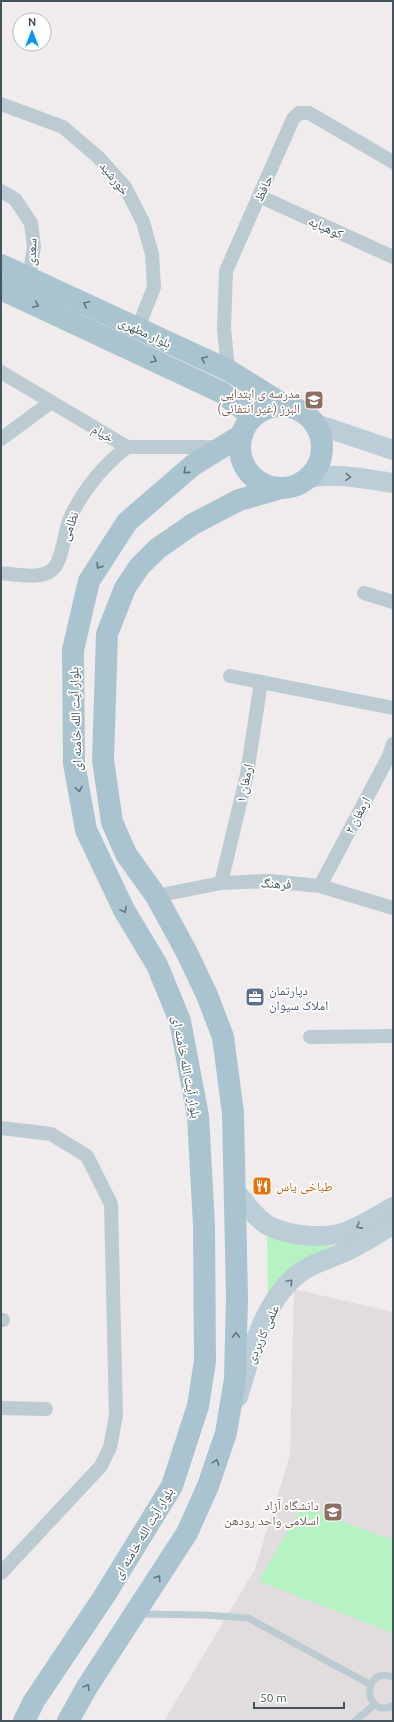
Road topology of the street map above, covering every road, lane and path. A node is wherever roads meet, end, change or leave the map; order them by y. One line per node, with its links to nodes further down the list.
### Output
1 (1, 104): 9 (street, خورشید)
2 (393, 162): 4 (street, حافظ)
3 (1, 192): 7 (street, سعدی)
4 (259, 196): 5 (street, کوهپایه); 10 (street, حافظ)
5 (393, 257)
6 (1, 265): 7 (main road, بلوار مطهری)
7 (29, 278): 9 (main road, بلوار مطهری, one-way to 7)
8 (3, 294): 15 (main road, بلوار مطهری, one-way to 15)
9 (138, 328): 10 (main road, بلوار مطهری, one-way to 9)
10 (228, 370): 13 (main road, بلوار مطهری)
11 (1, 372): 12 (street, خیام)
12 (52, 402): 16 (street); 17 (street, خیام)
13 (286, 406): 14 (main road); 15 (main road)
14 (316, 424): 19 (street); 20 (main road)
15 (247, 426): 18 (main road, بلوار آیت الله خامنه ای); 22 (main road)
16 (1, 439)
17 (127, 447): 18 (street, خیام); 23 (street, نظامی)
18 (219, 447): 49 (main road, بلوار آیت الله خامنه ای, one-way to 49)
19 (393, 450)
20 (309, 478): 21 (street, one-way to 21); 22 (main road)
21 (393, 483)
22 (278, 489): 32 (main road, بلوار آیت الله خامنه ای)
23 (1, 574)
24 (364, 593): 25 (street)
25 (393, 602)
26 (230, 676): 27 (street)
27 (261, 682): 28 (street); 30 (street, ارمغان ۱)
28 (393, 708)
29 (392, 753): 31 (street, ارمغان ۲)
30 (221, 883): 31 (street, فرهنگ); 32 (street, فرهنگ)
31 (320, 886): 33 (street, فرهنگ)
32 (156, 896): 37 (main road, بلوار آیت الله خامنه ای)
33 (392, 907)
34 (393, 1036): 35 (street)
35 (310, 1037)
36 (1, 1128): 43 (street)
37 (235, 1191): 38 (street, one-way to 37); 42 (main road, بلوار آیت الله خامنه ای, one-way to 37)
38 (393, 1207)
39 (393, 1225): 42 (street, علمی کاربردی, one-way to 39)
40 (1, 1408): 41 (street)
41 (46, 1409)
42 (226, 1433): 44 (main road, بلوار آیت الله خامنه ای, one-way to 42)
43 (1, 1573)
44 (135, 1614): 46 (lane); 50 (main road, بلوار آیت الله خامنه ای, one-way to 44)
45 (393, 1677): 46 (lane)
46 (371, 1685): 47 (lane)
47 (375, 1704): 48 (lane); 51 (lane)
48 (393, 1706)
49 (24, 1721)
50 (68, 1721)
51 (355, 1721)

